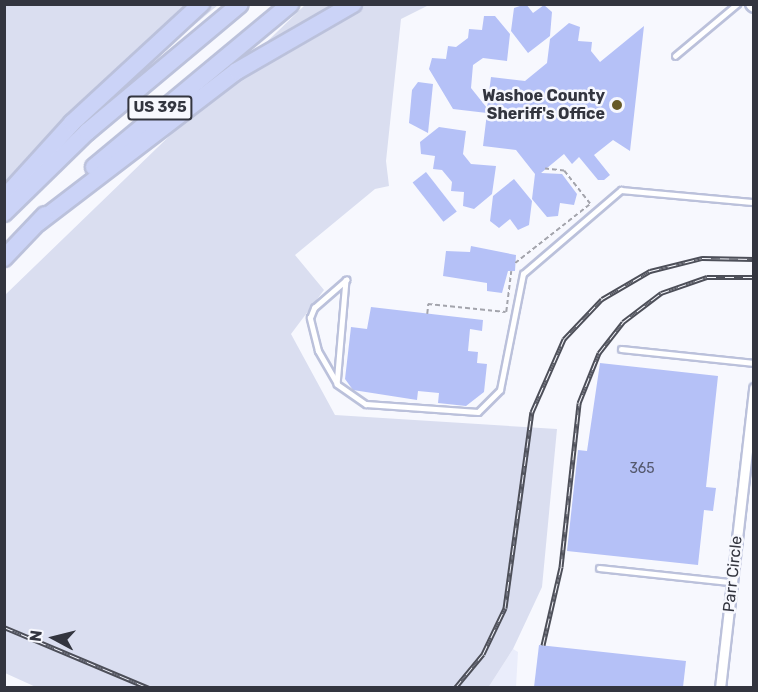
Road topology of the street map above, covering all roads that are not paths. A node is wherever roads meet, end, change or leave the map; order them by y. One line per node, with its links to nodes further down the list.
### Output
1 (201, 4): 7 (highway)
2 (240, 4): 9 (highway, US 395)
3 (290, 4): 10 (highway, US 395)
4 (353, 4): 10 (highway)
5 (737, 4): 6 (lane)
6 (675, 57)
7 (4, 198)
8 (753, 202): 14 (lane)
9 (4, 213)
10 (38, 223): 11 (highway, US 395)
11 (4, 258)
12 (621, 349): 13 (lane)
13 (753, 363)
14 (337, 384): 14 (lane)
15 (753, 388): 17 (street, Parr Circle)
16 (599, 568): 17 (lane)
17 (732, 582): 18 (street, Parr Circle)
18 (720, 687)

